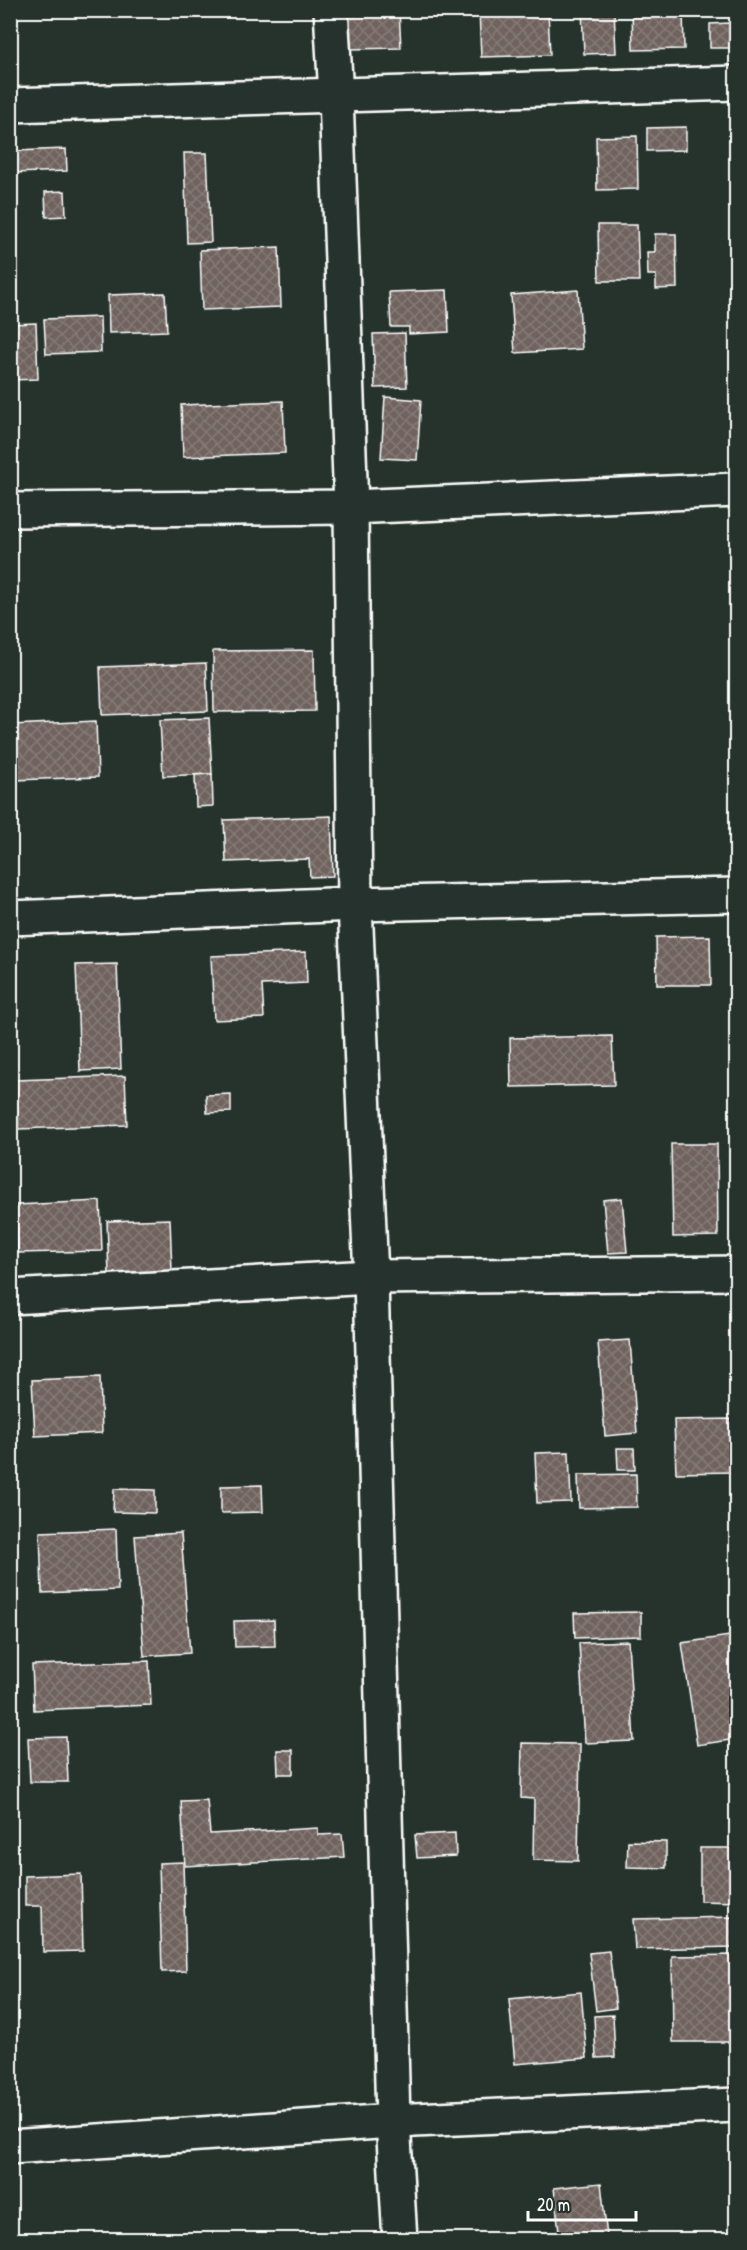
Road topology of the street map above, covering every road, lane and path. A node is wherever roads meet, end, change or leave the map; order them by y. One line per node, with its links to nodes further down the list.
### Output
1 (331, 10): 3 (street)
2 (736, 83): 3 (street)
3 (336, 96): 4 (street); 6 (street)
4 (10, 105)
5 (736, 490): 6 (street)
6 (351, 507): 7 (street); 9 (street)
7 (10, 510)
8 (736, 895): 9 (street)
9 (355, 904): 10 (street); 12 (street)
10 (10, 918)
11 (736, 1273): 12 (street)
12 (371, 1277): 13 (street); 15 (street)
13 (10, 1297)
14 (736, 2105): 15 (street)
15 (393, 2121): 16 (street); 17 (street)
16 (10, 2147)
17 (400, 2240)

